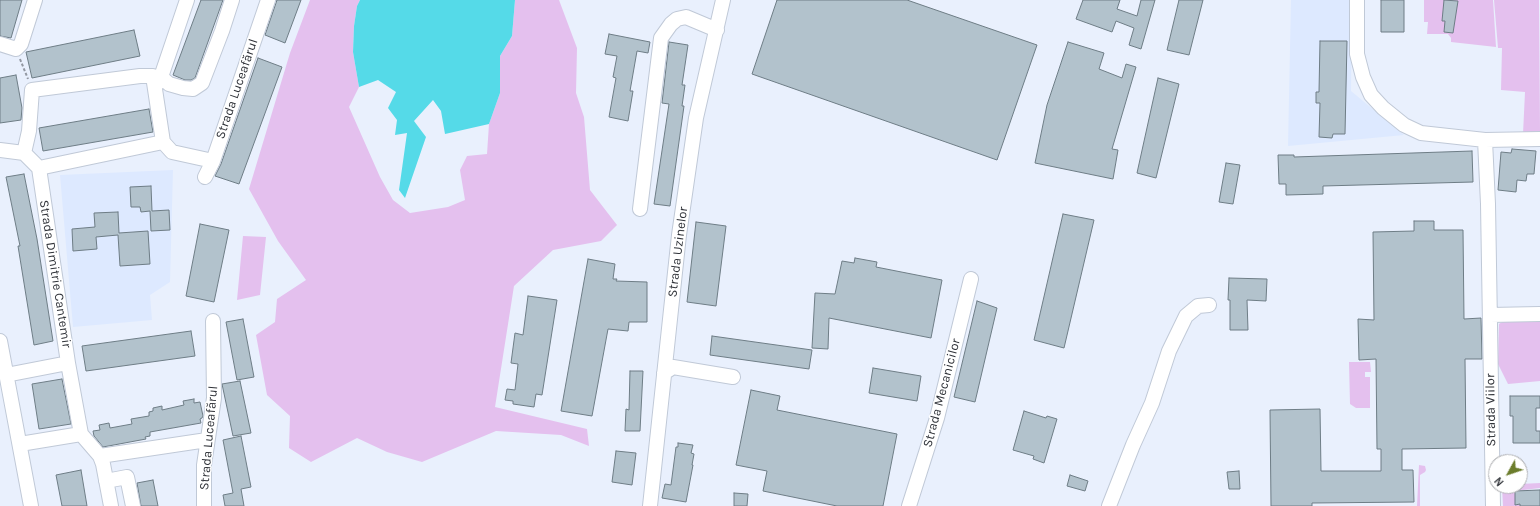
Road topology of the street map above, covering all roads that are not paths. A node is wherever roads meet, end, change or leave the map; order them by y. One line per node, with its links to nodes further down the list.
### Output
1 (35, 0): 8 (street)
2 (187, 0): 9 (street)
3 (232, 0): 9 (street)
4 (268, 0): 15 (street, Strada Luceafărul)
5 (723, 0): 7 (street, Strada Uzinelor)
6 (1357, 0): 11 (street)
7 (717, 30): 18 (street); 26 (street, Strada Uzinelor)
8 (0, 44)
9 (158, 81): 12 (street); 14 (street)
10 (1540, 139): 11 (street)
11 (1485, 140): 22 (street, Strada Viilor)
12 (163, 142): 15 (street); 16 (street)
13 (0, 150): 14 (street)
14 (24, 153): 16 (street)
15 (213, 161): 17 (street, Strada Luceafărul)
16 (39, 168): 25 (street, Strada Dimitrie Cantemir)
17 (205, 177)
18 (640, 209)
19 (971, 279): 39 (street, Strada Mecanicilor)
20 (1209, 305): 40 (street)
21 (1540, 314): 22 (street)
22 (1490, 315): 41 (street, Strada Viilor)
23 (212, 321): 30 (street, Strada Luceafărul)
24 (0, 342): 27 (street)
25 (68, 362): 27 (street, Strada Dimitrie Cantemir); 29 (street)
26 (664, 373): 28 (street); 38 (street, Strada Uzinelor)
27 (6, 375): 31 (street)
28 (733, 377)
29 (81, 434): 31 (street); 32 (street)
30 (208, 440): 32 (street); 37 (street, Strada Luceafărul)
31 (20, 444): 34 (street)
32 (100, 456): 33 (street)
33 (106, 481): 35 (street); 36 (street)
34 (31, 506)
35 (111, 506)
36 (133, 506)
37 (204, 506)
38 (650, 506)
39 (909, 506)
40 (1109, 506)
41 (1493, 506)

